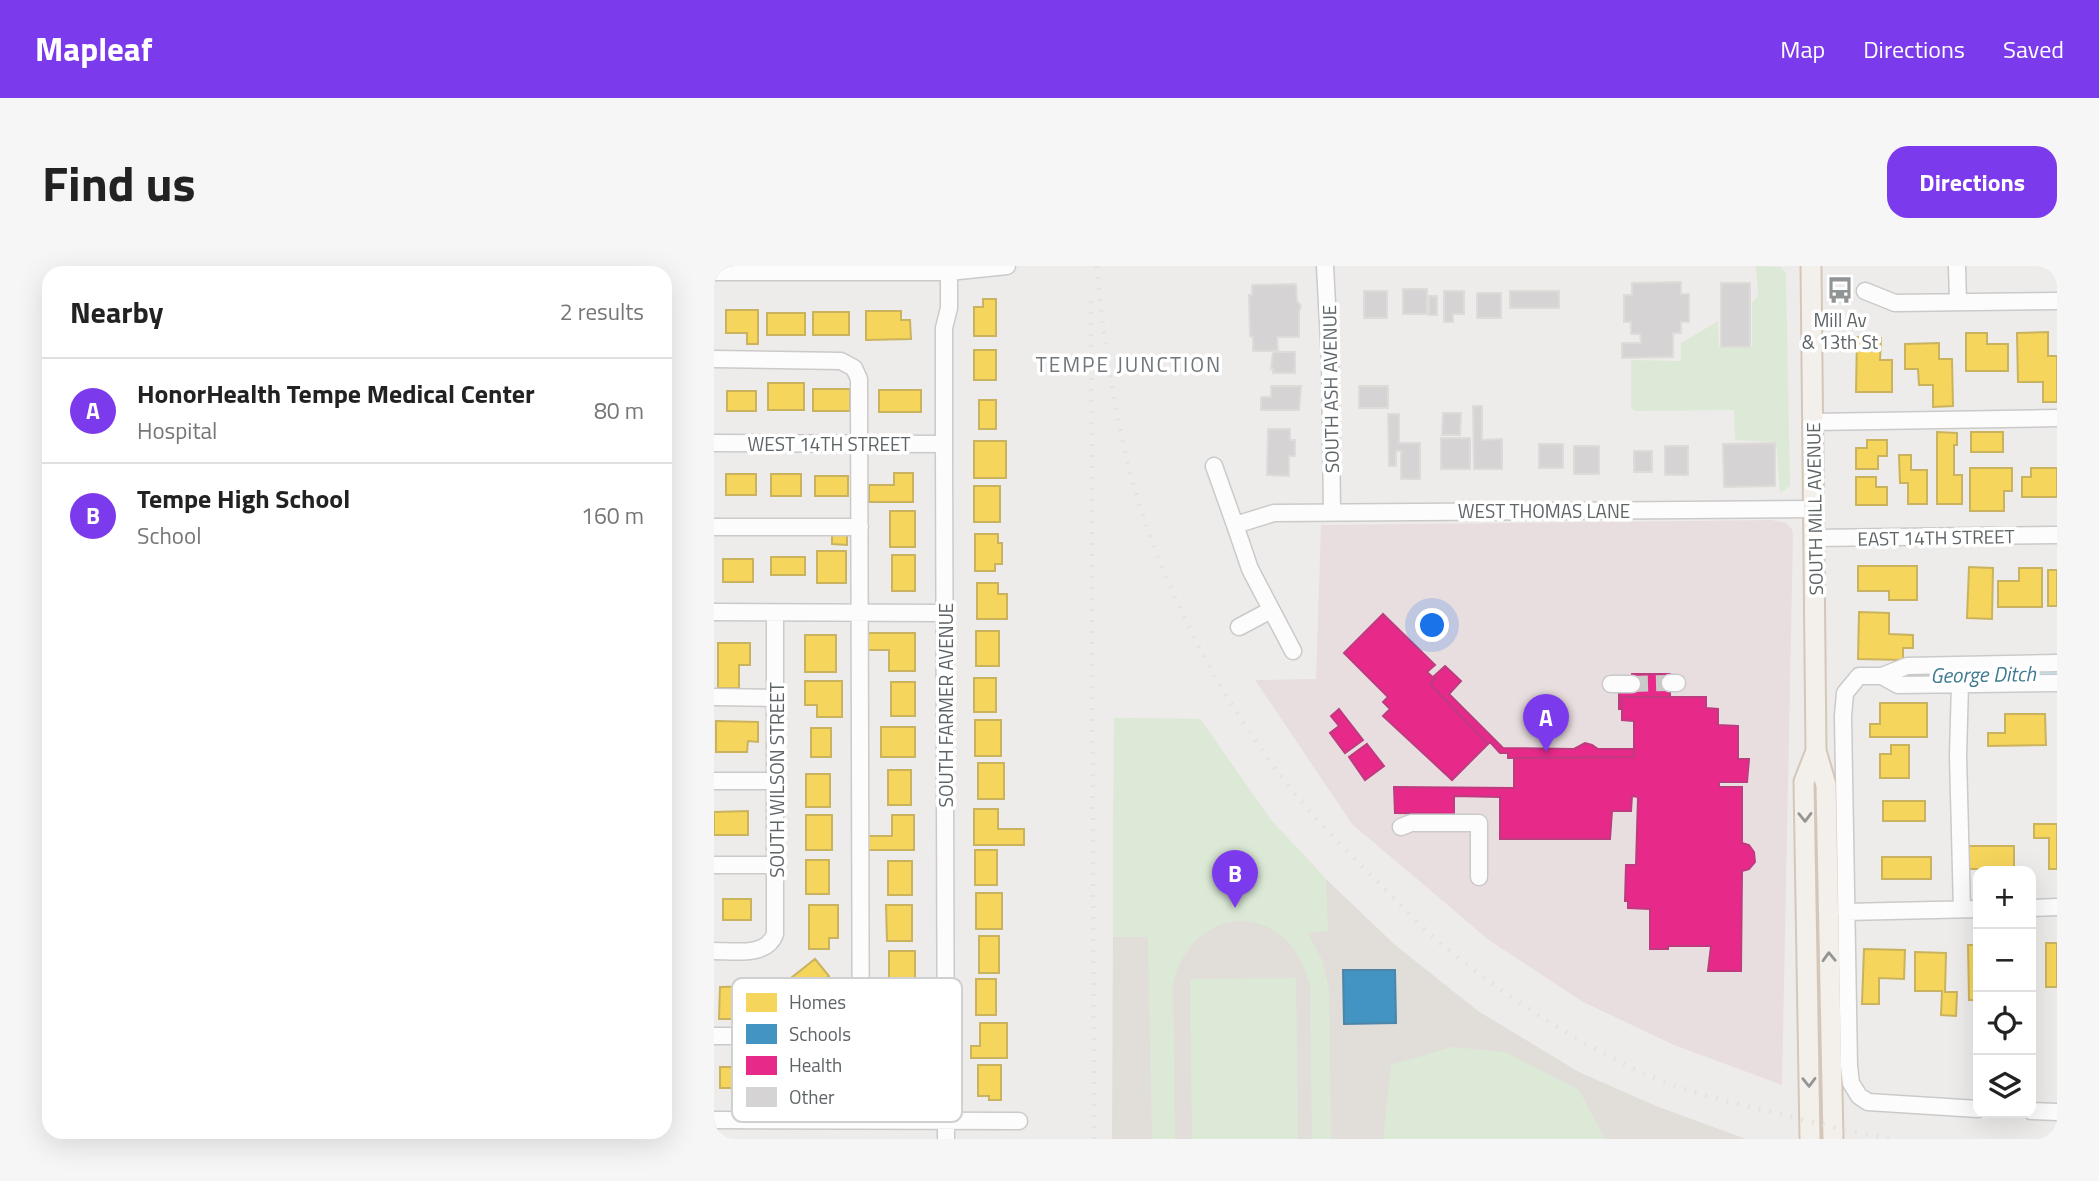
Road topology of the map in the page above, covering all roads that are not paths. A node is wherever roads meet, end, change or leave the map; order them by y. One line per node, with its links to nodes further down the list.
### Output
1 (1007, 266): 6 (street)
2 (1325, 266): 19 (street, SOUTH ASH AVENUE)
3 (1811, 266): 13 (main road, SOUTH MILL AVENUE)
4 (1957, 266): 10 (street)
5 (806, 269): 6 (street); 7 (street)
6 (954, 270): 16 (street, SOUTH FARMER AVENUE)
7 (714, 272)
8 (1865, 291): 10 (street)
9 (2057, 301): 10 (street)
10 (1958, 302)
11 (714, 359): 15 (street)
12 (2057, 418): 13 (street)
13 (1813, 422): 18 (main road, SOUTH MILL AVENUE)
14 (714, 443): 15 (street, WEST 14TH STREET)
15 (860, 444): 16 (street, WEST 14TH STREET); 22 (street)
16 (943, 444): 29 (street, SOUTH FARMER AVENUE)
17 (1214, 466): 20 (street)
18 (1814, 509): 19 (street, WEST THOMAS LANE); 24 (main road, SOUTH MILL AVENUE)
19 (1332, 512): 20 (street, WEST THOMAS LANE)
20 (1235, 525): 25 (street)
21 (714, 527): 22 (street)
22 (860, 527): 28 (street)
23 (2057, 535): 24 (street, EAST 14TH STREET)
24 (1814, 538): 40 (main road, SOUTH MILL AVENUE)
25 (1271, 610): 30 (street); 31 (street)
26 (714, 612): 27 (street)
27 (775, 613): 28 (street); 39 (street, SOUTH WILSON STREET)
28 (860, 613): 29 (street); 52 (street)
29 (944, 613): 53 (street, SOUTH FARMER AVENUE)
30 (1239, 627)
31 (1293, 651)
32 (2057, 663): 33 (street)
33 (1882, 676): 37 (street); 50 (street)
34 (2057, 682): 37 (street)
35 (1611, 684): 36 (street)
36 (1632, 684)
37 (1960, 684): 49 (street)
38 (714, 698): 39 (street)
39 (775, 698): 42 (street, SOUTH WILSON STREET)
40 (1816, 751): 63 (main road, SOUTH MILL AVENUE, one-way to 63); 64 (main road, SOUTH MILL AVENUE, one-way to 40)
41 (714, 781): 42 (street)
42 (775, 781): 45 (street, SOUTH WILSON STREET)
43 (1401, 827): 46 (street)
44 (714, 865): 45 (street)
45 (776, 866): 51 (street, SOUTH WILSON STREET)
46 (1479, 877)
47 (2057, 907): 48 (street)
48 (2036, 908)
49 (1970, 909): 50 (street)
50 (1846, 912): 56 (street)
51 (714, 951)
52 (861, 978)
53 (945, 978)
54 (714, 1036): 55 (street)
55 (732, 1036)
56 (1973, 1109)
57 (2036, 1111): 58 (street)
58 (2057, 1112)
59 (714, 1120): 60 (street)
60 (732, 1120)
61 (962, 1121): 62 (street)
62 (1019, 1121)
63 (1810, 1139)
64 (1833, 1139)

